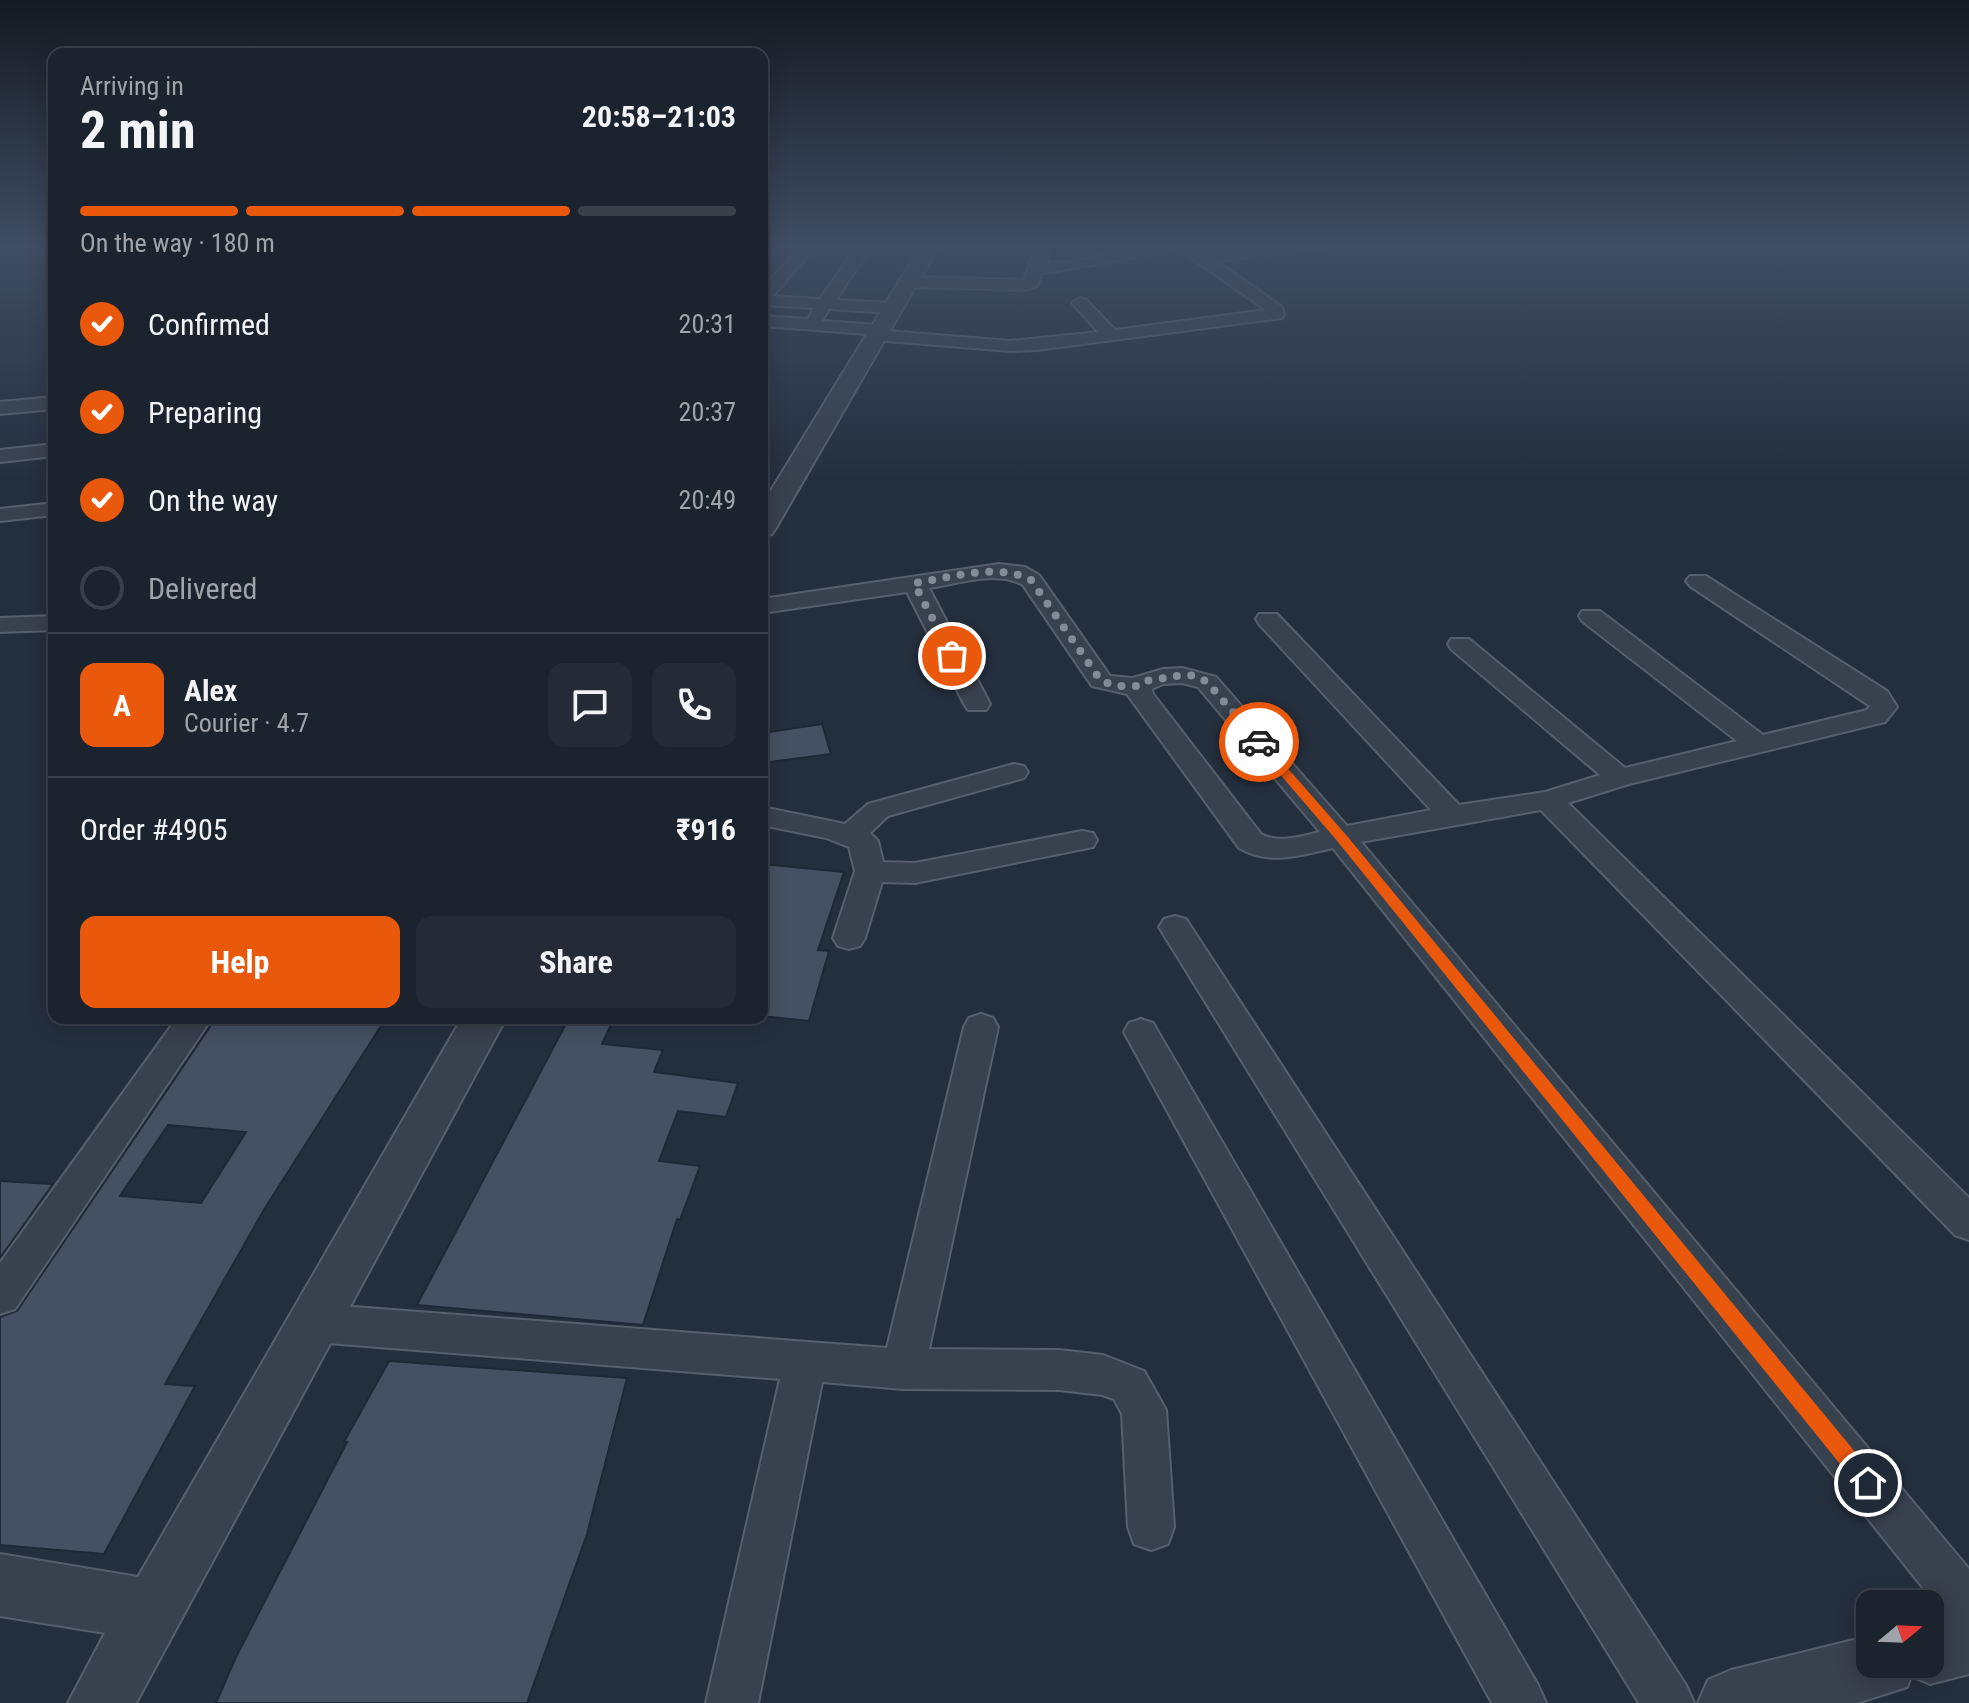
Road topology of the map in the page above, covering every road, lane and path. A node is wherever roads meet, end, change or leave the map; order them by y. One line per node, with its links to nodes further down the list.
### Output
1 (792, 323): 5 (street)
2 (882, 323): 6 (street)
3 (1099, 323): 7 (street)
4 (1201, 323): 7 (street)
5 (810, 325): 6 (street)
6 (877, 332): 7 (street); 14 (street)
7 (1110, 335)
8 (48, 404): 9 (street)
9 (0, 408)
10 (48, 451): 11 (street)
11 (0, 456)
12 (48, 510): 13 (street)
13 (0, 515)
14 (768, 518)
15 (1698, 581): 25 (street)
16 (914, 583): 17 (street); 23 (street); 24 (street)
17 (768, 605)
18 (1591, 616): 25 (street)
19 (1268, 619): 29 (street)
20 (48, 623): 21 (street)
21 (0, 625)
22 (1460, 644): 27 (street)
23 (1139, 686): 32 (street); 32 (street)
24 (977, 704)
25 (1758, 744): 27 (street)
26 (1014, 772): 31 (street)
27 (1620, 778): 28 (street)
28 (1548, 800): 29 (street); 41 (street)
29 (1452, 815): 32 (street)
30 (768, 817): 31 (street)
31 (850, 836): 34 (street)
32 (1342, 839): 48 (street)
33 (1082, 840): 34 (street)
34 (870, 871): 36 (street)
35 (1175, 927): 56 (street)
36 (849, 938)
37 (191, 1024): 42 (street)
38 (481, 1024): 43 (street)
39 (981, 1027): 45 (street)
40 (1141, 1032): 55 (street)
41 (1969, 1223)
42 (0, 1296)
43 (315, 1323): 44 (street); 49 (street)
44 (805, 1362): 45 (street); 54 (street)
45 (903, 1369): 46 (street)
46 (1151, 1527)
47 (0, 1585): 49 (street)
48 (1969, 1607)
49 (153, 1610): 53 (street)
50 (1969, 1642): 51 (street)
51 (1944, 1648)
52 (1856, 1671): 57 (street)
53 (101, 1703)
54 (732, 1703)
55 (1520, 1703)
56 (1668, 1703)
57 (1731, 1703)

